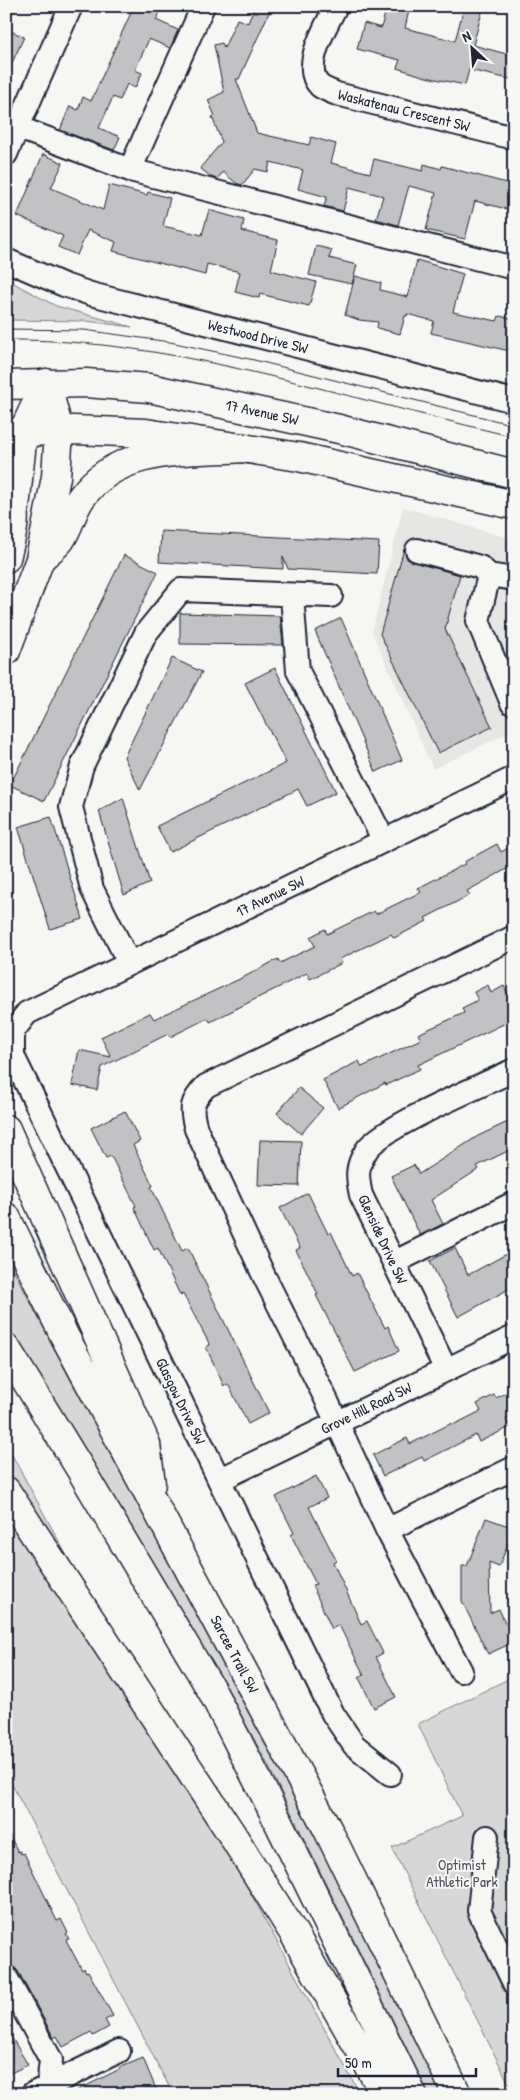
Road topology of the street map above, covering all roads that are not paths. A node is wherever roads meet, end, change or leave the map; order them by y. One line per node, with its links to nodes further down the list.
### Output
1 (203, 6): 7 (street)
2 (336, 6): 5 (street, Waskatenau Crescent SW)
3 (67, 7): 4 (street)
4 (12, 125): 6 (street); 7 (street)
5 (514, 138)
6 (6, 154)
7 (130, 170): 9 (street)
8 (6, 260): 12 (street, Westwood Drive SW)
9 (514, 268)
10 (46, 384): 11 (main road, 17 Avenue SW); 13 (main road); 14 (main road); 16 (main road, 17 Avenue SW)
11 (6, 385)
12 (514, 401)
13 (59, 430): 14 (main road); 15 (main road); 21 (main road)
14 (15, 433): 17 (main road)
15 (245, 448): 18 (main road); 21 (main road)
16 (514, 474)
17 (10, 498): 20 (main road)
18 (514, 506)
19 (416, 550): 22 (street)
20 (6, 558)
21 (40, 559): 26 (main road)
22 (489, 575): 23 (street); 27 (street)
23 (514, 579)
24 (292, 596): 25 (street); 29 (street); 31 (street)
25 (331, 596)
26 (6, 651)
27 (514, 702)
28 (514, 778): 29 (street, 17 Avenue SW)
29 (384, 841): 31 (street, 17 Avenue SW)
30 (514, 937): 41 (street)
31 (130, 963): 32 (street, 17 Avenue SW)
32 (27, 1013): 43 (street, Glasgow Drive SW)
33 (514, 1070): 37 (street, Glenside Drive SW)
34 (6, 1128): 45 (main road)
35 (514, 1203): 37 (street)
36 (6, 1217): 45 (main road, Sarcee Trail SW)
37 (394, 1262): 40 (street, Glenside Drive SW)
38 (514, 1337): 40 (street, Grove Hill Road SW)
39 (6, 1348): 55 (main road)
40 (446, 1370): 41 (street, Grove Hill Road SW)
41 (337, 1421): 43 (street, Grove Hill Road SW); 46 (street)
42 (514, 1468): 46 (street)
43 (219, 1480): 48 (street, Glasgow Drive SW)
44 (6, 1492): 54 (main road)
45 (152, 1498): 56 (main road, Sarcee Trail SW)
46 (387, 1530): 47 (street)
47 (461, 1671)
48 (390, 1774)
49 (487, 1837): 51 (street)
50 (6, 1977): 53 (street)
51 (514, 1983)
52 (119, 2051): 53 (street)
53 (44, 2091)
54 (385, 2094)
55 (412, 2094)
56 (457, 2094)

